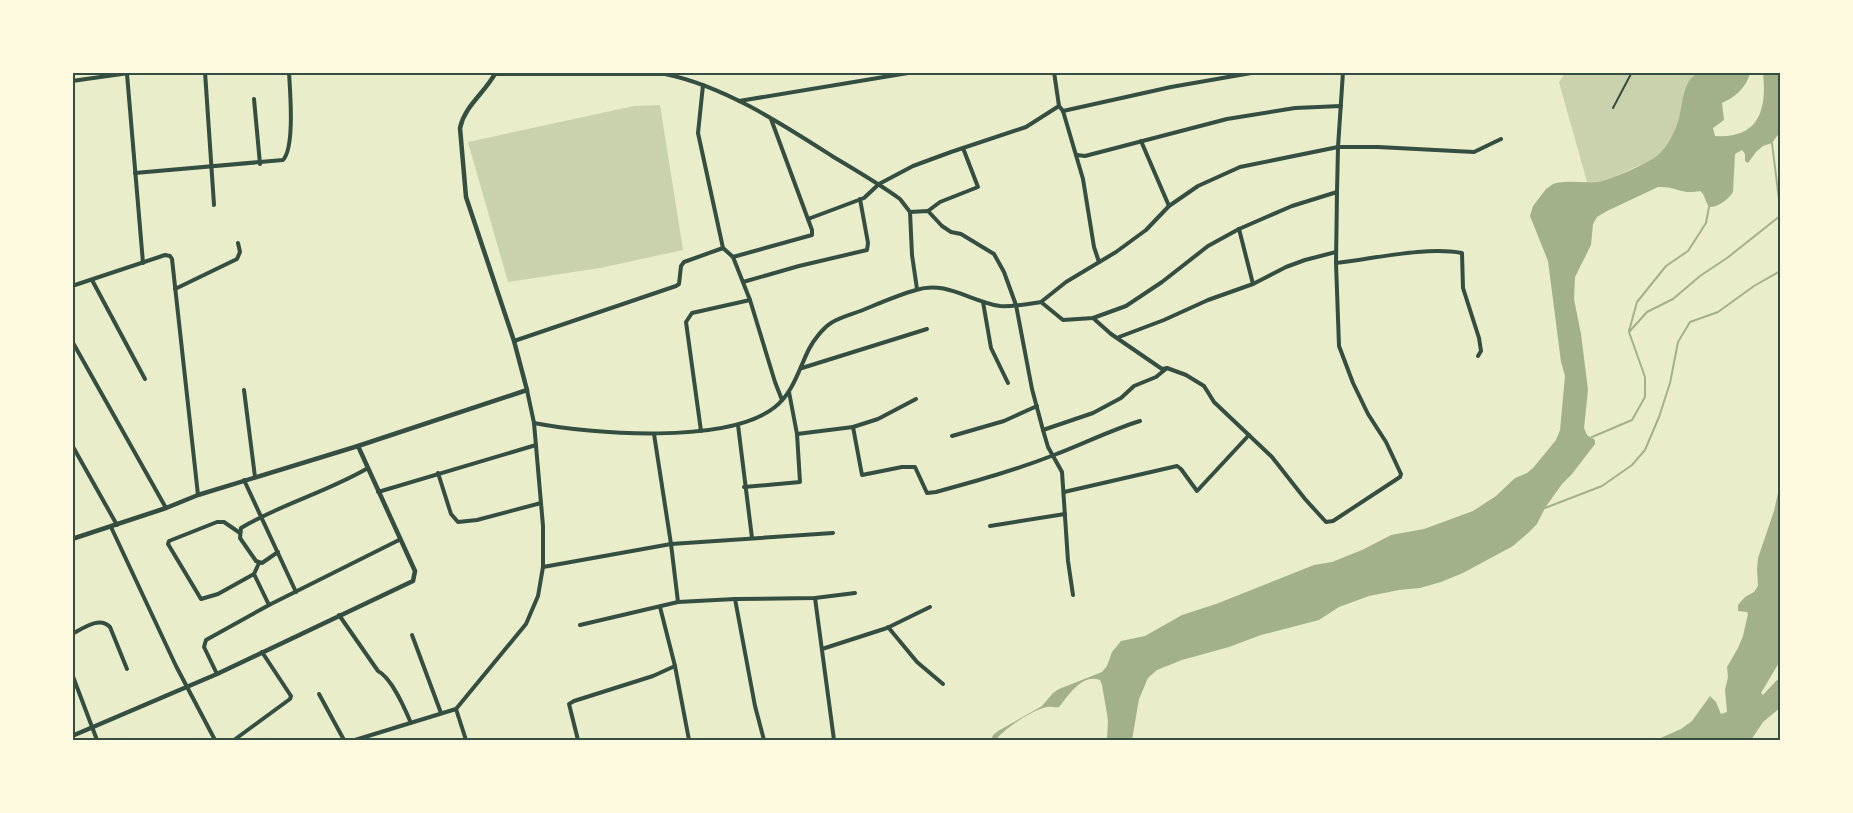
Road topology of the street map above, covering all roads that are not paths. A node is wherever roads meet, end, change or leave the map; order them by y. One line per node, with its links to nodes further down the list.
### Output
1 (136, 72): 10 (street)
2 (205, 72): 26 (street)
3 (289, 72): 25 (street)
4 (914, 72): 14 (street)
5 (1054, 72): 15 (street)
6 (1257, 72): 18 (street)
7 (1343, 72): 16 (street)
8 (1632, 72): 17 (lane)
9 (496, 73): 12 (street); 58 (street)
10 (127, 74): 11 (street); 27 (street)
11 (72, 81)
12 (703, 85): 14 (street); 38 (street)
13 (254, 99): 25 (street)
14 (738, 101): 19 (street)
15 (1059, 106): 18 (street); 23 (street)
16 (1341, 106): 21 (street); 22 (street)
17 (1613, 108)
18 (1063, 112): 24 (street)
19 (771, 119): 28 (street); 35 (street)
20 (1501, 140): 22 (street)
21 (1141, 141): 24 (street); 32 (street)
22 (1338, 147): 29 (street); 32 (street)
23 (962, 148): 28 (street); 33 (street)
24 (1077, 156): 41 (street)
25 (260, 164): 26 (street)
26 (212, 168): 27 (street); 31 (street)
27 (135, 173): 42 (street)
28 (879, 184): 30 (street); 34 (street)
29 (1337, 192): 36 (street); 39 (street)
30 (860, 199): 35 (street); 45 (street)
31 (214, 205)
32 (1169, 206): 41 (street)
33 (928, 211): 34 (street); 53 (street)
34 (910, 212): 49 (street)
35 (808, 218): 40 (street)
36 (1238, 229): 46 (street); 54 (street)
37 (238, 243): 48 (street)
38 (724, 248): 40 (street); 58 (street)
39 (1336, 252): 43 (street); 46 (street)
40 (734, 257): 45 (street)
41 (1099, 262): 52 (street)
42 (143, 263): 44 (street); 48 (street)
43 (1336, 263): 59 (street); 78 (street)
44 (92, 280): 47 (street); 62 (street)
45 (743, 282): 50 (street)
46 (1253, 284): 56 (street)
47 (72, 286)
48 (175, 289): 91 (street)
49 (917, 289): 51 (street); 60 (street)
50 (750, 300): 68 (street); 75 (street)
51 (984, 302): 53 (street); 63 (street)
52 (1041, 302): 53 (street); 54 (street)
53 (1016, 305): 69 (street)
54 (1093, 318): 56 (street)
55 (927, 329): 60 (street)
56 (1119, 338): 61 (street)
57 (72, 341): 93 (street)
58 (514, 341): 65 (street)
59 (1478, 356)
60 (802, 368): 66 (street)
61 (1168, 368): 74 (street); 78 (street)
62 (145, 379)
63 (1008, 383)
64 (244, 390): 86 (street)
65 (527, 390): 71 (street); 82 (street)
66 (789, 392): 68 (street); 77 (street)
67 (916, 399): 73 (street)
68 (782, 400): 72 (street)
69 (1037, 406): 74 (street); 79 (street)
70 (1140, 421): 83 (street)
71 (534, 423): 76 (street); 80 (street)
72 (738, 426): 75 (street); 88 (street)
73 (852, 427): 77 (street); 83 (street)
74 (1043, 430): 83 (street)
75 (700, 431): 76 (street)
76 (654, 434): 104 (street)
77 (798, 434): 88 (street)
78 (1249, 435): 90 (street)
79 (952, 436)
80 (536, 444): 85 (street); 92 (street)
81 (72, 445): 96 (street)
82 (358, 446): 84 (street); 86 (street)
83 (1053, 456): 90 (street)
84 (368, 468): 89 (street); 95 (street)
85 (438, 474): 89 (street); 92 (street)
86 (255, 477): 87 (street)
87 (244, 480): 91 (street); 95 (street)
88 (744, 487): 102 (street)
89 (378, 492): 103 (street)
90 (1064, 492): 94 (street)
91 (198, 495): 93 (street)
92 (541, 503): 107 (street)
93 (166, 508): 96 (street)
94 (1065, 514): 97 (street); 111 (street)
95 (261, 516): 99 (street); 105 (street)
96 (117, 525): 98 (street)
97 (990, 526)
98 (111, 527): 101 (street); 130 (street)
99 (240, 533): 106 (street); 108 (street)
100 (833, 533): 102 (street)
101 (73, 538)
102 (752, 538): 104 (street)
103 (399, 540): 109 (street); 118 (street)
104 (671, 544): 107 (street); 114 (street)
105 (278, 552): 106 (street); 109 (street)
106 (258, 563): 108 (street)
107 (543, 567): 132 (street)
108 (254, 574): 115 (street)
109 (296, 592): 115 (street)
110 (854, 593): 112 (street)
111 (1073, 595)
112 (816, 598): 113 (street); 123 (street)
113 (735, 599): 114 (street); 146 (street)
114 (678, 602): 116 (street)
115 (269, 605): 128 (street)
116 (660, 607): 119 (street); 125 (street)
117 (930, 607): 120 (street)
118 (339, 616): 124 (street); 134 (street)
119 (580, 625)
120 (888, 627): 123 (street); 129 (street)
121 (72, 634): 126 (street)
122 (412, 635): 133 (street)
123 (822, 649): 147 (street)
124 (262, 652): 128 (street); 140 (street)
125 (675, 666): 144 (street); 145 (street)
126 (128, 669)
127 (72, 674): 135 (street)
128 (217, 674): 130 (street)
129 (943, 684)
130 (187, 686): 135 (street); 139 (street)
131 (319, 694): 141 (street)
132 (456, 709): 133 (street); 143 (street)
133 (442, 714): 134 (street)
134 (411, 723): 137 (street)
135 (92, 728): 136 (street); 138 (street)
136 (72, 736)
137 (370, 738): 142 (street)
138 (97, 740)
139 (214, 740)
140 (234, 740)
141 (344, 740)
142 (355, 740)
143 (466, 740)
144 (578, 740)
145 (689, 740)
146 (764, 740)
147 (834, 740)

